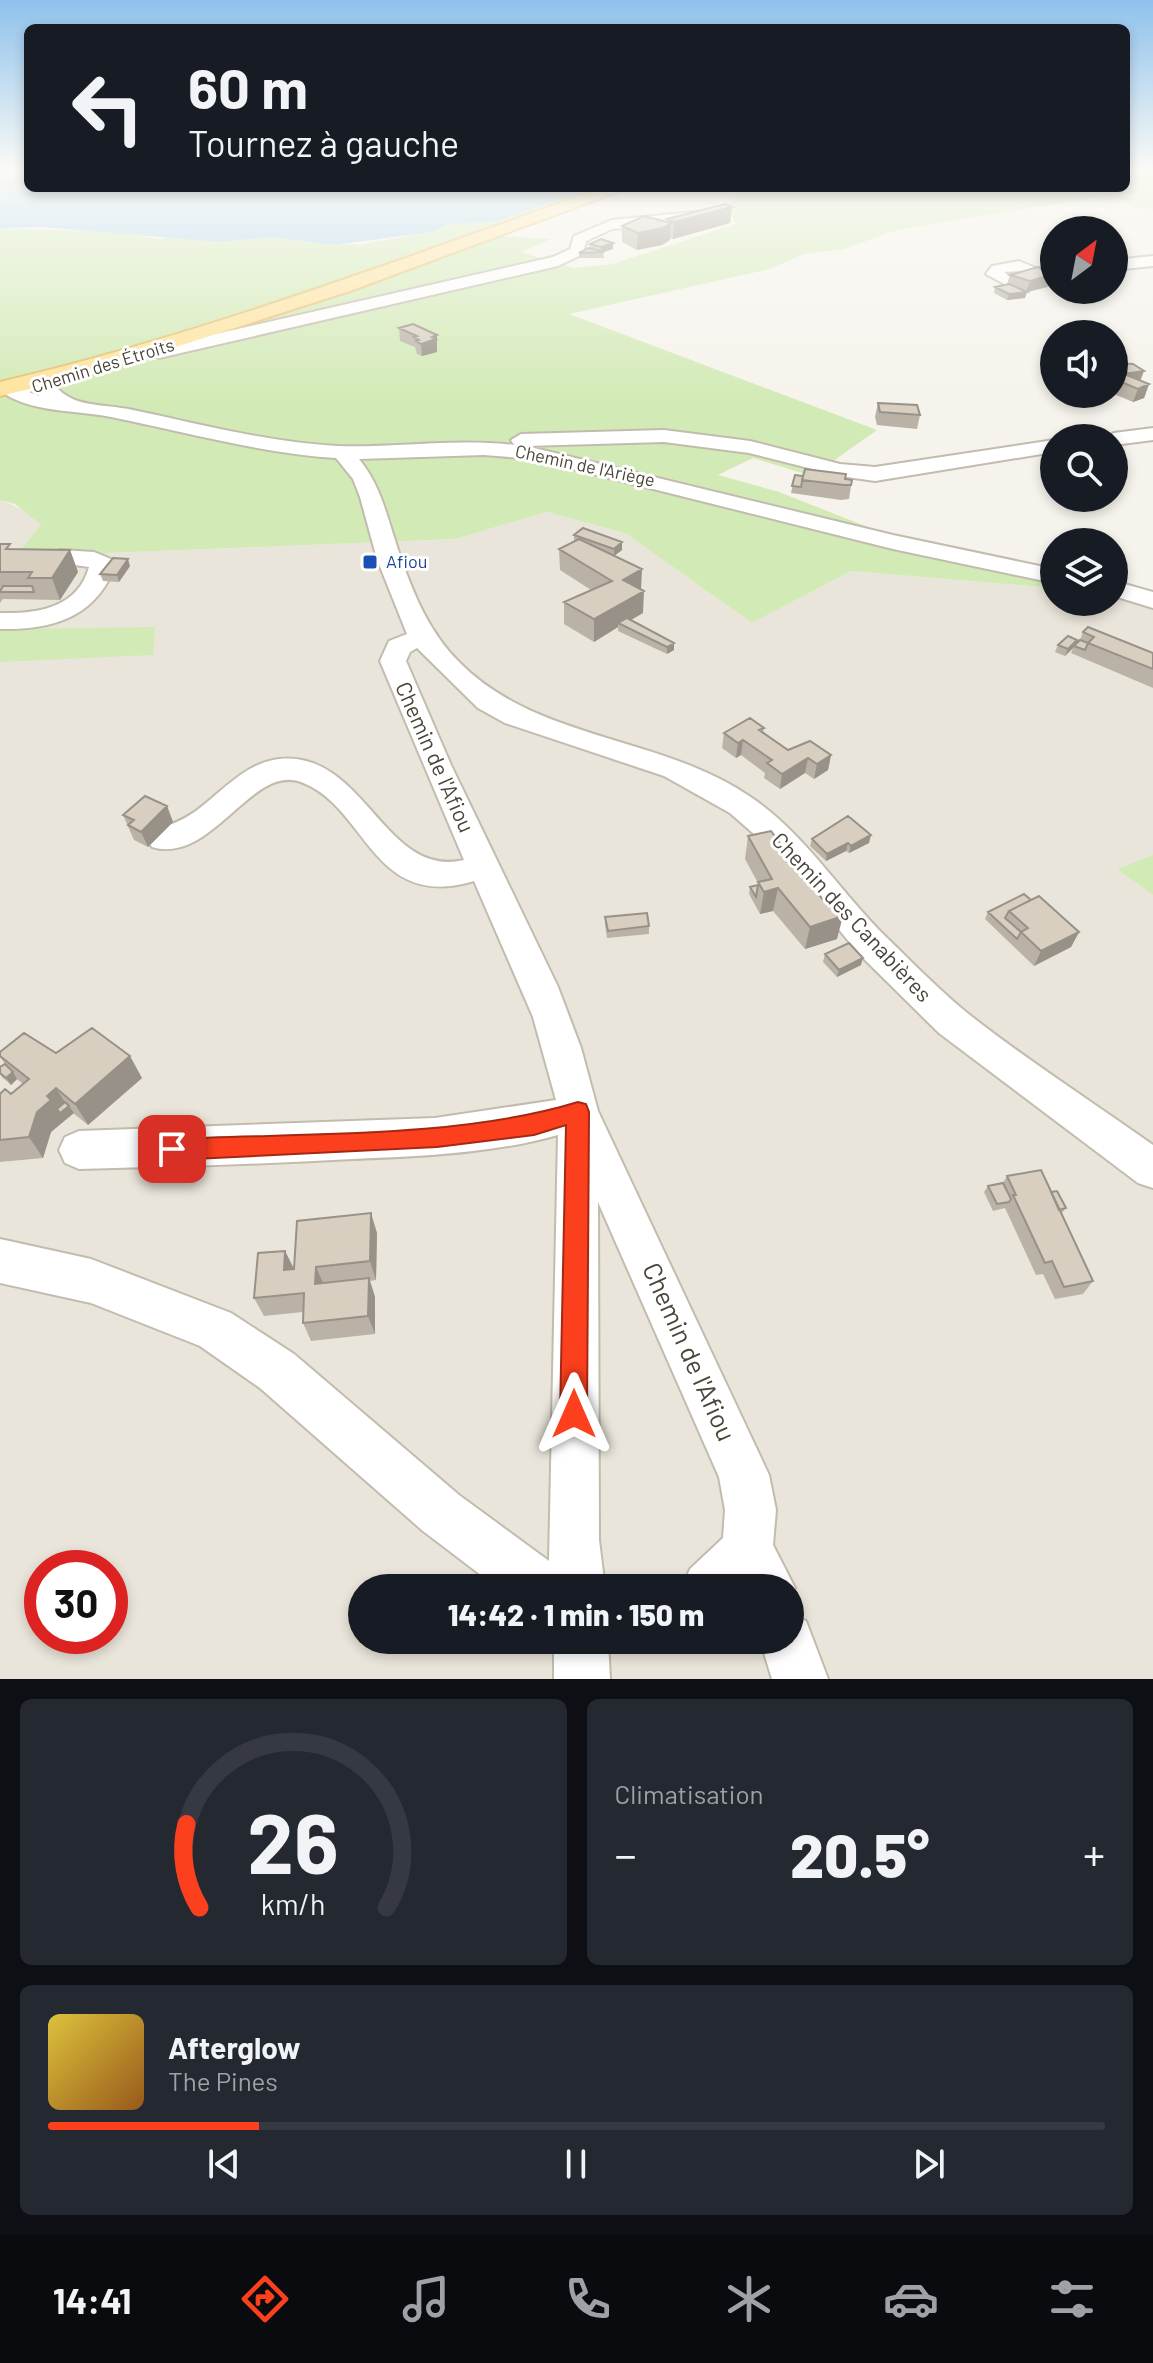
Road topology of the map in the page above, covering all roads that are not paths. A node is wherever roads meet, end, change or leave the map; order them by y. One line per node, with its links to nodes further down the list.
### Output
1 (458, 248): 5 (main road, Chemin des Étroits)
2 (578, 248): 5 (street)
3 (1153, 261): 4 (street)
4 (1128, 264)
5 (148, 350): 6 (main road, Chemin des Étroits)
6 (25, 394): 11 (street, Chemin de l'Ariège)
7 (1153, 434): 8 (street)
8 (1128, 437)
9 (504, 448): 10 (street); 11 (street, Chemin de l'Ariège); 13 (street, Chemin de l'Ariège)
10 (1040, 448)
11 (342, 452): 17 (street, Chemin des Canabières)
12 (61, 557): 16 (street)
13 (1040, 573)
14 (1128, 592): 15 (street)
15 (1153, 600)
16 (0, 621)
17 (421, 637): 19 (street, Chemin de l'Afiou); 22 (street, Chemin des Canabières)
18 (163, 839): 19 (street)
19 (483, 866): 20 (street, Chemin de l'Afiou)
20 (578, 1112): 21 (street); 24 (street, Chemin de l'Afiou); 26 (street, Chemin de l'Afiou)
21 (79, 1150)
22 (1153, 1169)
23 (0, 1261): 25 (street)
24 (757, 1569): 27 (street, Chemin de l'Afiou)
25 (522, 1574)
26 (577, 1574)
27 (734, 1574)
28 (581, 1654): 30 (street)
29 (792, 1654): 31 (street)
30 (582, 1679)
31 (800, 1679)

